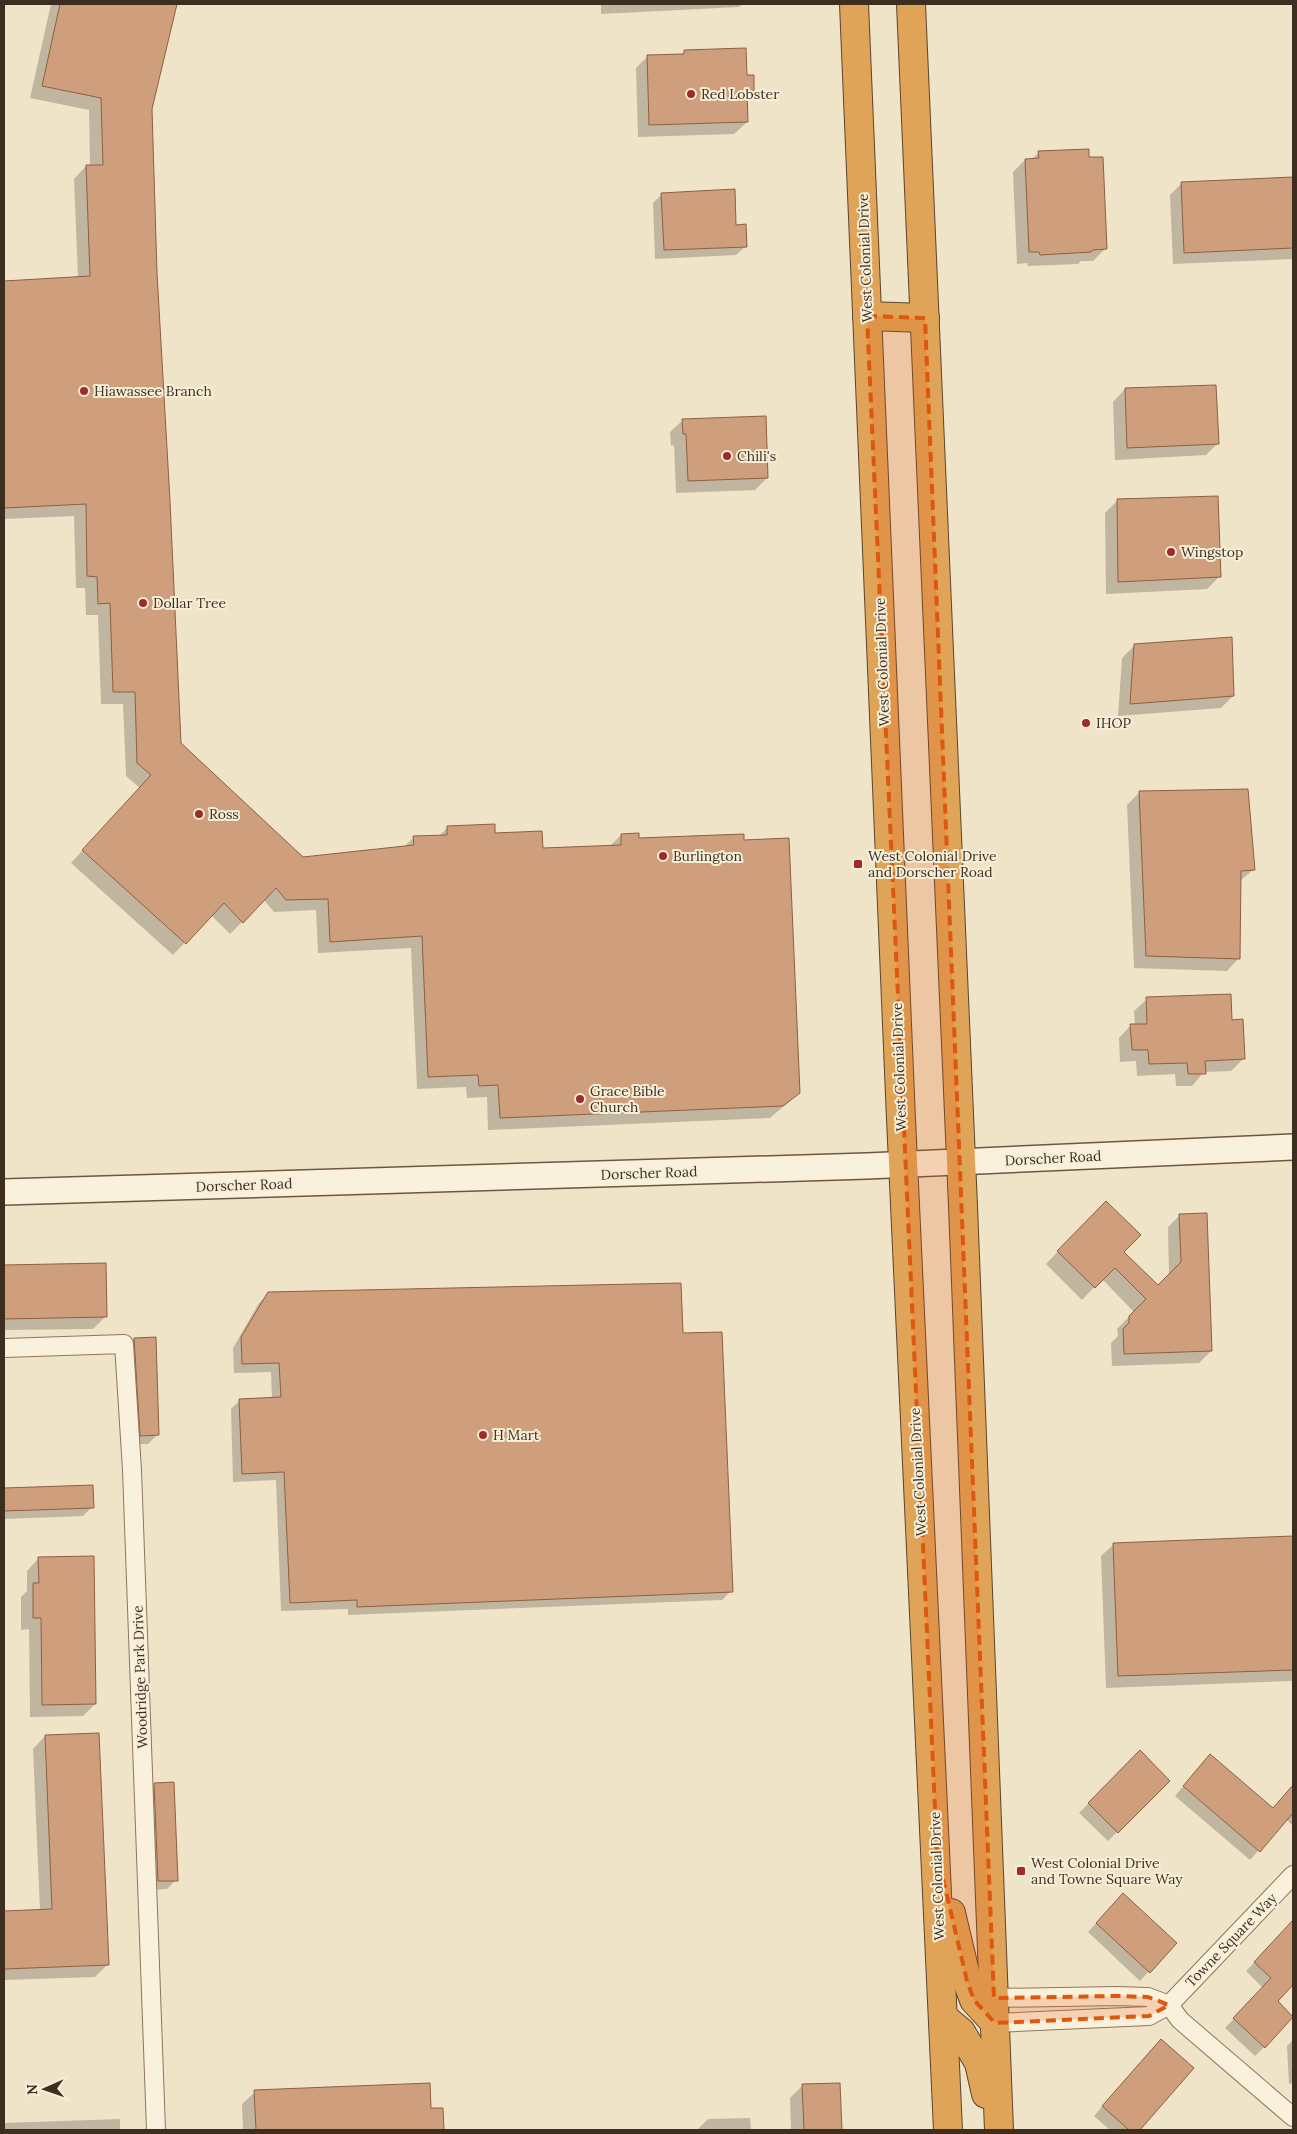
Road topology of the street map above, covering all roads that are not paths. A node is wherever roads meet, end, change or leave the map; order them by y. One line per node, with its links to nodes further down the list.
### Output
1 (854, 4): 3 (highway, West Colonial Drive)
2 (911, 4): 4 (highway)
3 (867, 316): 4 (highway); 7 (highway, West Colonial Drive)
4 (925, 318): 6 (highway)
5 (1293, 1146): 6 (street, Dorscher Road)
6 (961, 1163): 7 (street, Dorscher Road); 13 (highway)
7 (904, 1165): 8 (street, Dorscher Road); 10 (highway, West Colonial Drive)
8 (4, 1192)
9 (4, 1348): 16 (street, Woodridge Park Drive)
10 (937, 1853): 13 (highway); 14 (highway, West Colonial Drive)
11 (1293, 1875): 12 (street, Towne Square Way)
12 (1169, 2005): 13 (street); 13 (street, Towne Square Way); 15 (street)
13 (995, 2011): 19 (highway)
14 (943, 2017): 17 (highway, West Colonial Drive); 18 (highway)
15 (1293, 2117)
16 (156, 2130)
17 (948, 2130)
18 (992, 2130)
19 (999, 2130)

